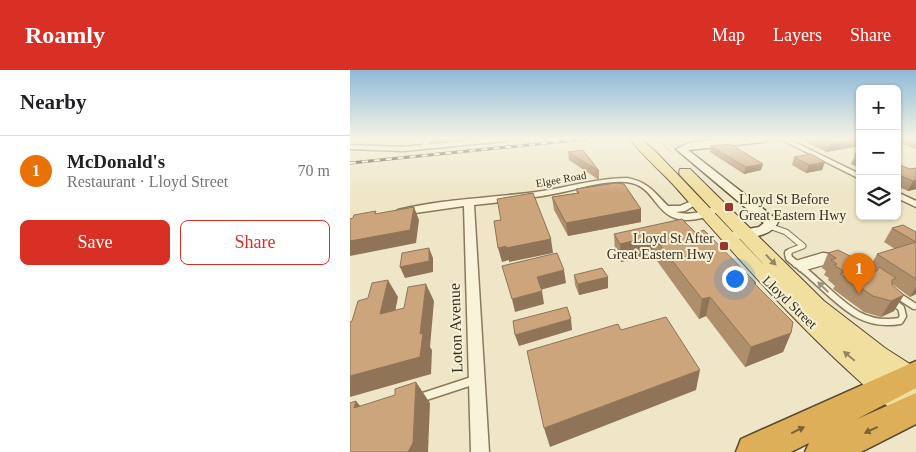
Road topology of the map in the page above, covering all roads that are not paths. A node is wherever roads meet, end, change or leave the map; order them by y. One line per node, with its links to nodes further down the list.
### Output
1 (654, 157): 8 (main road, Lloyd Street)
2 (663, 157): 8 (main road, Lloyd Street)
3 (690, 157): 12 (street)
4 (819, 157): 5 (street)
5 (856, 175)
6 (901, 197): 9 (street)
7 (470, 202): 10 (street, Elgee Road); 11 (street, Elgee Road); 20 (street, Loton Avenue)
8 (703, 204): 10 (street); 10 (street, Elgee Road); 13 (main road, Lloyd Street)
9 (916, 204)
10 (664, 208)
11 (394, 213)
12 (769, 226): 13 (street); 15 (lane)
13 (737, 236): 21 (main road, Lloyd Street)
14 (836, 259): 15 (lane)
15 (799, 266): 19 (lane, one-way to 15)
16 (891, 290): 18 (lane)
17 (887, 298): 19 (lane)
18 (915, 306): 19 (lane)
19 (902, 310)
20 (475, 380): 22 (lane); 23 (street, Loton Avenue)
21 (911, 393): 24 (highway, one-way to 21); 25 (highway, one-way to 25)
22 (412, 400)
23 (480, 452)
24 (754, 452)
25 (823, 452)

